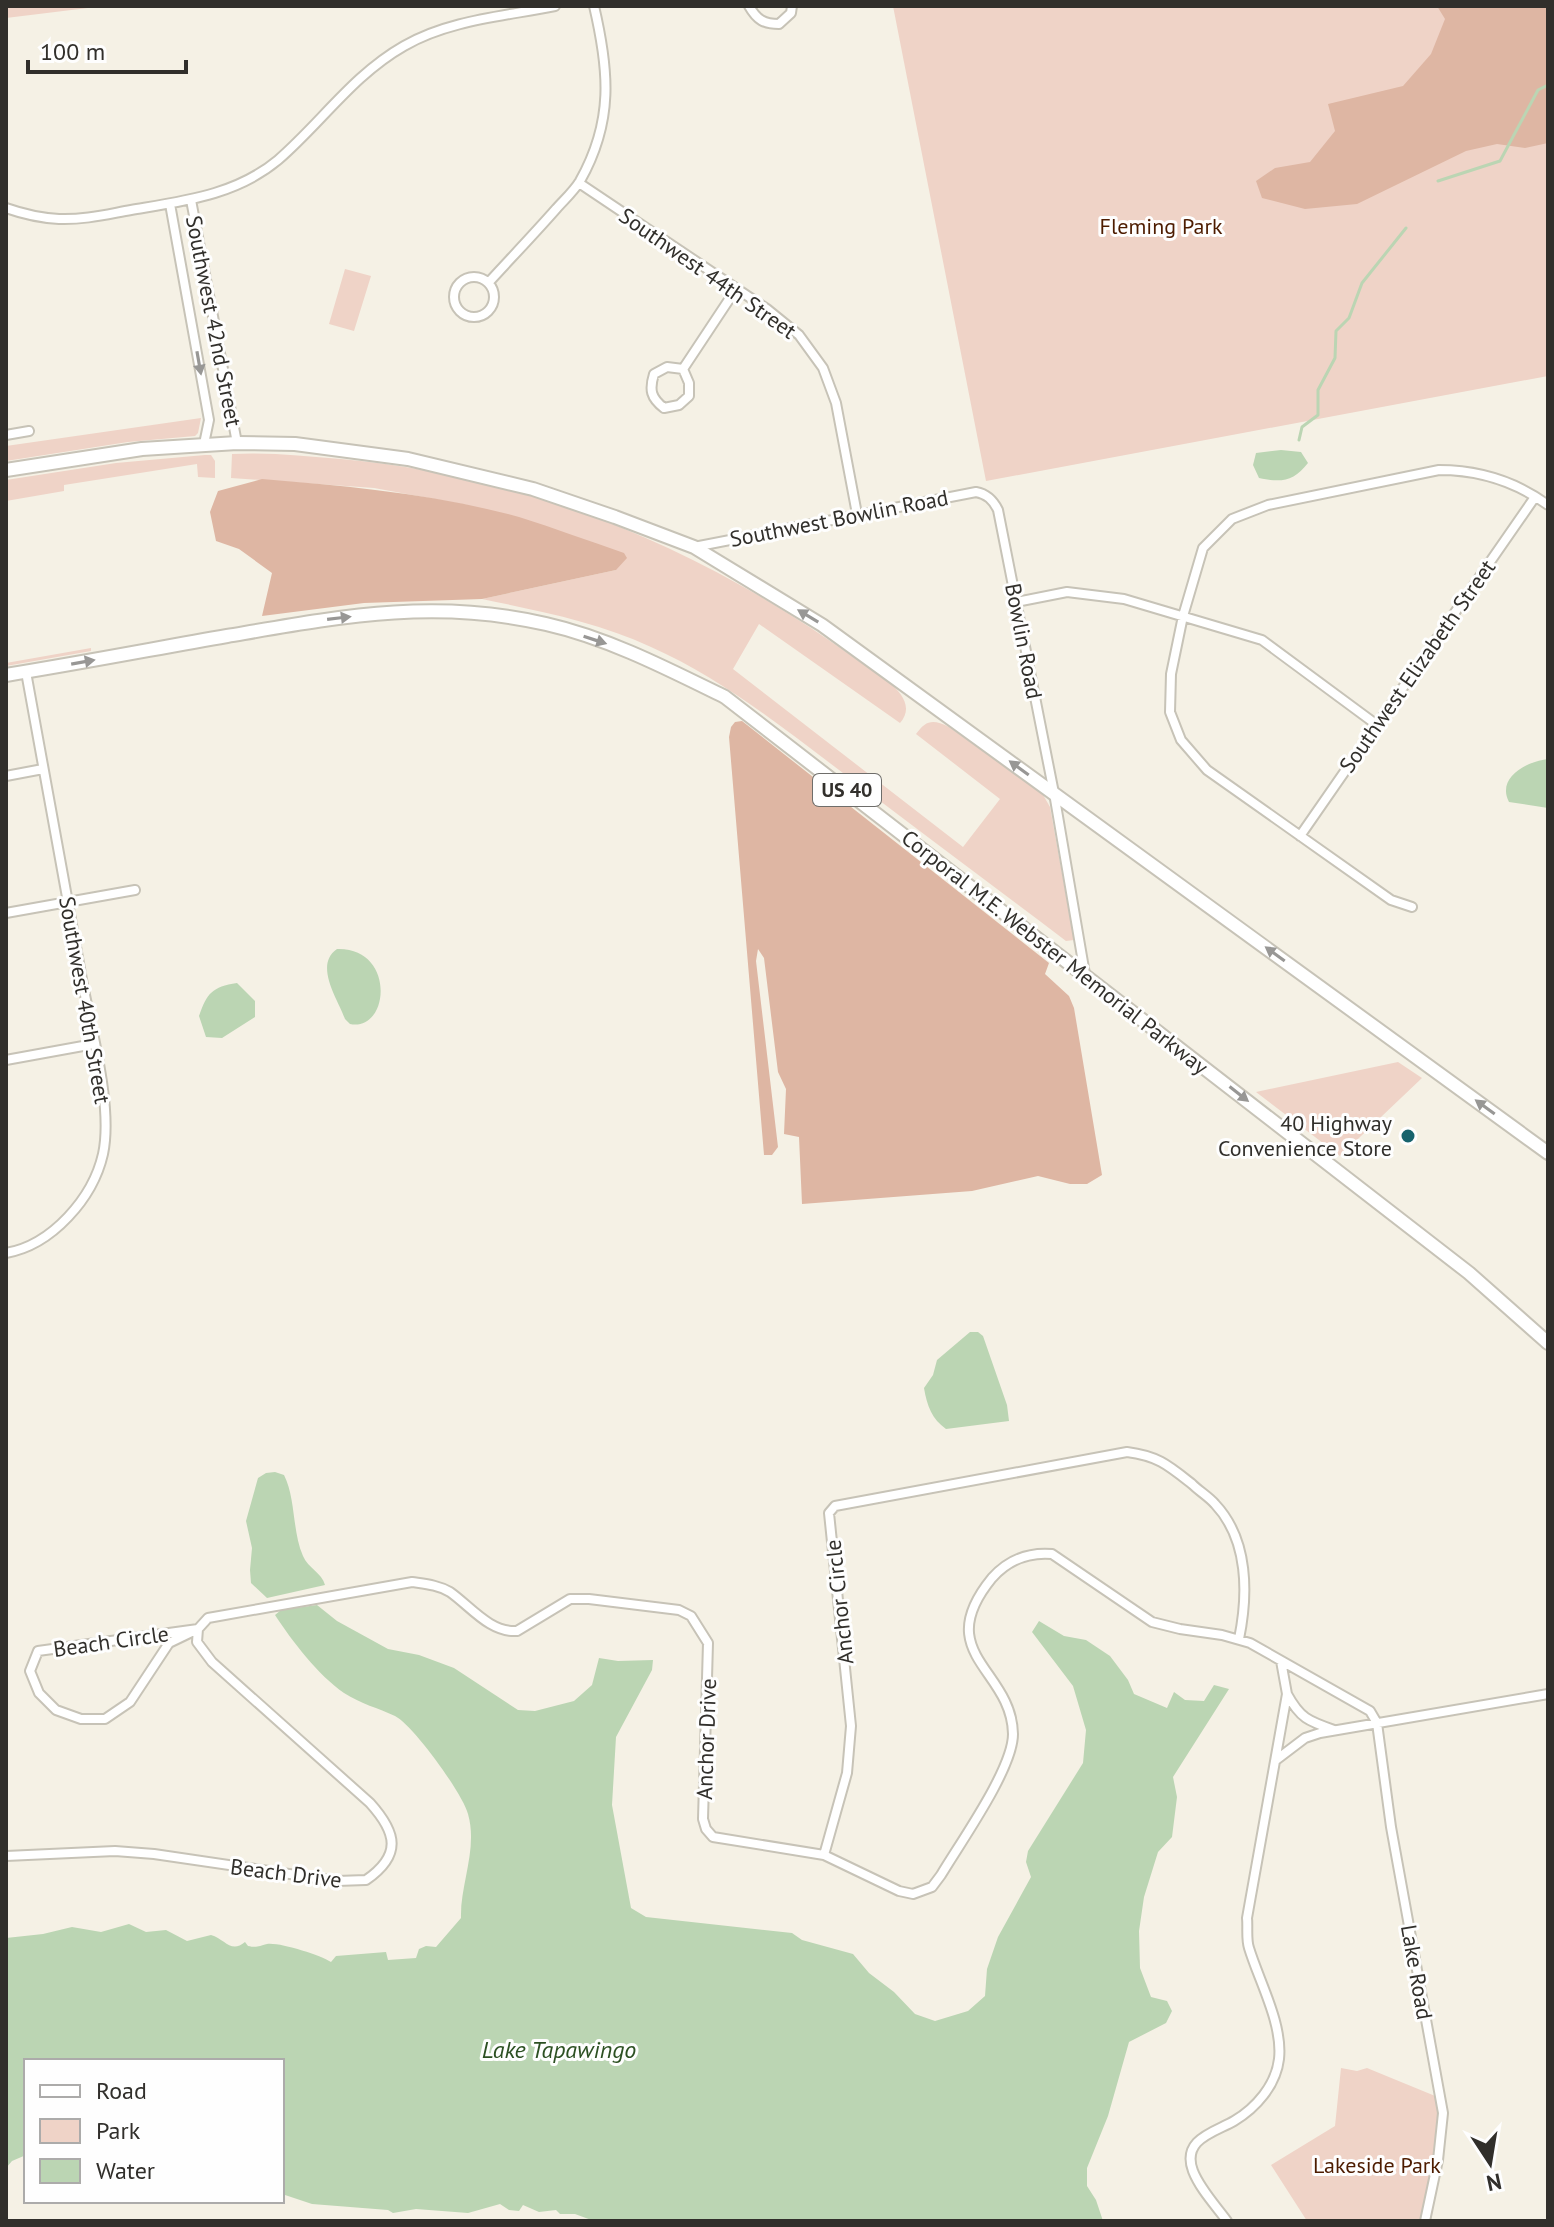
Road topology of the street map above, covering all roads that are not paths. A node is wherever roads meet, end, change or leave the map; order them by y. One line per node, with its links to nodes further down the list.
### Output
1 (555, 6): 6 (street)
2 (594, 6): 5 (street)
3 (749, 6): 4 (street)
4 (792, 6)
5 (579, 183): 9 (street); 10 (street, Southwest 44th Street)
6 (191, 200): 7 (street); 11 (street, Southwest 42nd Street)
7 (170, 204): 8 (street); 12 (street, Southwest 42nd Street)
8 (6, 208)
9 (489, 282): 9 (street)
10 (736, 289): 13 (street); 22 (street, Southwest 44th Street)
11 (212, 314): 12 (street); 16 (street, Southwest 42nd Street)
12 (191, 318): 17 (street, Southwest 42nd Street, one-way to 17)
13 (683, 369): 13 (street)
14 (29, 431): 15 (street)
15 (6, 435)
16 (237, 443): 17 (main road); 23 (main road)
17 (204, 444): 18 (main road)
18 (6, 470)
19 (985, 494): 22 (street, Southwest Bowlin Road); 24 (street, Bowlin Road)
20 (1535, 497): 21 (street); 25 (street); 28 (street, Southwest Elizabeth Street)
21 (1548, 505)
22 (857, 514): 23 (street, Southwest Bowlin Road)
23 (694, 547): 31 (main road, one-way to 23)
24 (1016, 602): 25 (street); 31 (street, Bowlin Road)
25 (1183, 616): 28 (street); 32 (street)
26 (26, 672): 27 (main road, Corporal M.E. Webster Memorial Parkway / US 40); 29 (street, Southwest 40th Street); 37 (main road, Corporal M.E. Webster Memorial Parkway / US 40, one-way to 37)
27 (6, 675)
28 (1377, 725): 32 (street, Southwest Elizabeth Street)
29 (43, 769): 30 (street); 34 (street, Southwest 40th Street)
30 (6, 776)
31 (1054, 793): 37 (street, Bowlin Road); 40 (main road, one-way to 31)
32 (1300, 836): 35 (street)
33 (135, 890): 34 (street)
34 (68, 902): 36 (street); 38 (street, Southwest 40th Street)
35 (1412, 907)
36 (6, 913)
37 (1085, 974): 42 (main road, Corporal M.E. Webster Memorial Parkway / US 40, one-way to 42)
38 (94, 1044): 39 (street); 41 (street, Southwest 40th Street)
39 (6, 1060)
40 (1548, 1153)
41 (6, 1253)
42 (1548, 1343)
43 (198, 1629): 43 (street, Beach Circle); 51 (street, Anchor Drive); 52 (street, Beach Drive)
44 (1239, 1639): 45 (street, Anchor Drive); 51 (street, Anchor Drive); 51 (street, Anchor Circle)
45 (1281, 1661): 46 (street); 48 (street, Anchor Drive)
46 (1287, 1694): 49 (street); 50 (street)
47 (1548, 1694): 48 (street)
48 (1377, 1723): 49 (street); 54 (street, Lake Road)
49 (1334, 1730): 50 (street)
50 (1275, 1761): 53 (street)
51 (824, 1855)
52 (6, 1856)
53 (1227, 2221)
54 (1425, 2221)

